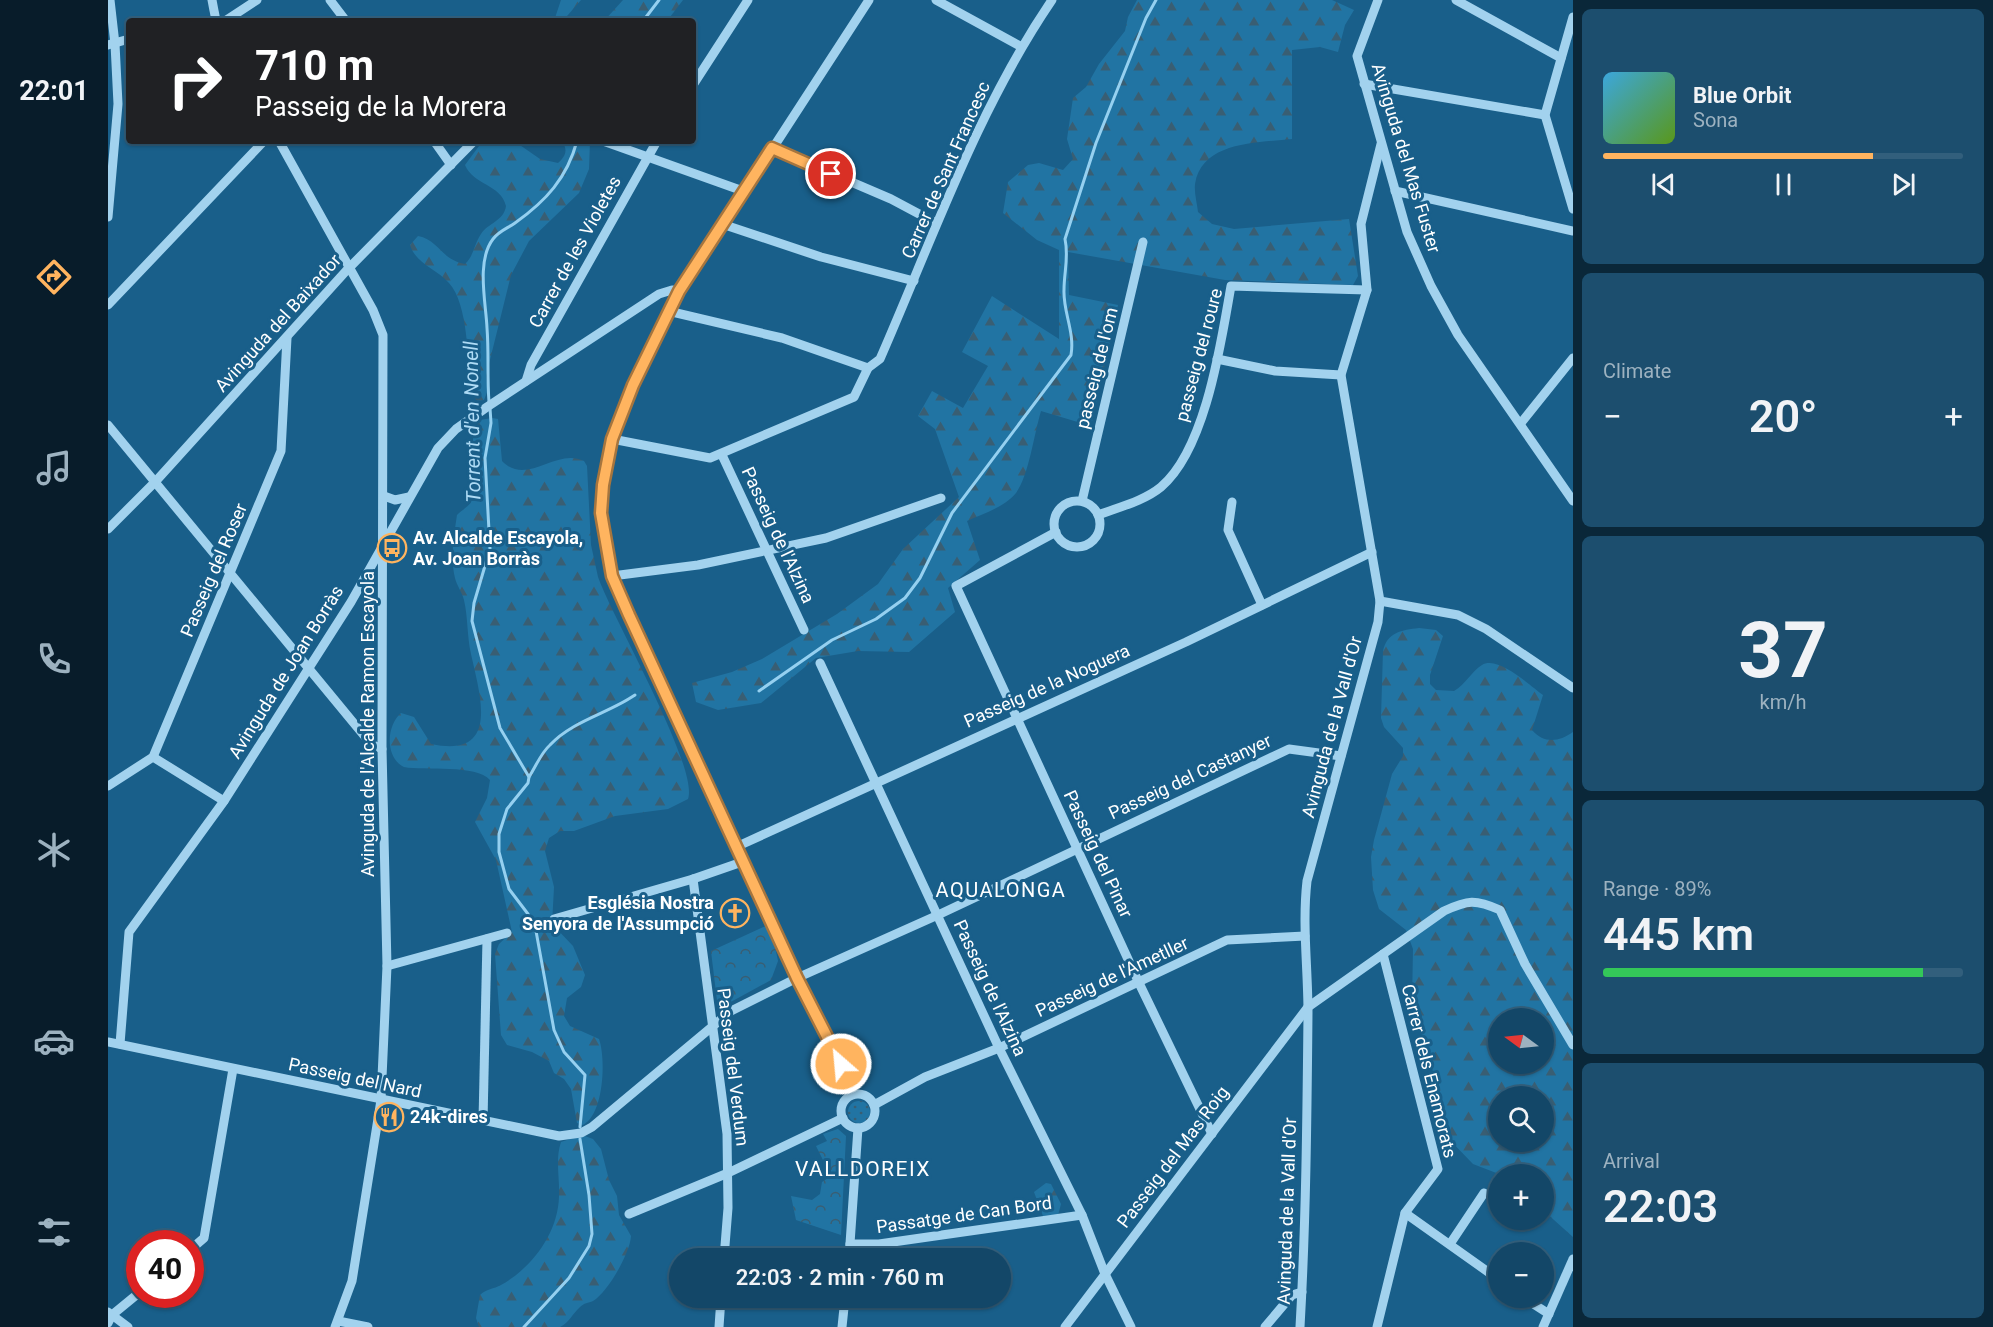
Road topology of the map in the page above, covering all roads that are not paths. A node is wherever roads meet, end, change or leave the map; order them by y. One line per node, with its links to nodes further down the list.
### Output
1 (110, 0): 15 (street)
2 (212, 0): 12 (street)
3 (257, 0): 13 (street)
4 (330, 0): 14 (street)
5 (747, 0): 18 (street)
6 (869, 0): 28 (street)
7 (936, 0): 16 (street)
8 (1052, 0): 16 (street, Carrer de Sant Francesc)
9 (1378, 0): 19 (street, Avinguda del Mas Fuster)
10 (1456, 0): 17 (street)
11 (1573, 16): 17 (street)
12 (215, 18)
13 (230, 18)
14 (344, 18)
15 (112, 44): 35 (street)
16 (1020, 46): 36 (street, Carrer de Sant Francesc)
17 (1561, 58): 20 (street)
18 (696, 80)
19 (1364, 84): 20 (street); 27 (street, Avinguda del Mas Fuster)
20 (1545, 115): 31 (street)
21 (261, 144): 44 (street)
22 (281, 144): 40 (street, Avinguda de l'Alcalde Ramon Escayola)
23 (436, 144): 30 (street)
24 (471, 144): 30 (street, Avinguda del Baixador)
25 (611, 144): 29 (street)
26 (655, 144): 29 (street, Carrer de les Violetes)
27 (1381, 144): 33 (street, Avinguda del Mas Fuster); 42 (street, Avinguda de la Vall d'Or)
28 (772, 148): 32 (street); 36 (street)
29 (647, 158): 32 (street); 51 (street, Carrer de les Violetes)
30 (451, 165): 40 (street, Avinguda del Baixador)
31 (1568, 175): 34 (street)
32 (743, 191): 37 (street)
33 (1395, 191): 38 (street); 52 (street, Avinguda del Mas Fuster)
34 (1573, 209)
35 (108, 217)
36 (936, 223): 41 (street, Carrer de Sant Francesc)
37 (722, 224): 41 (street); 43 (street)
38 (1573, 231)
39 (1143, 242): 60 (street, passeig de l'om)
40 (348, 269): 46 (street, Avinguda del Baixador); 57 (street, Avinguda de l'Alcalde Ramon Escayola)
41 (914, 281): 49 (street, Carrer de Sant Francesc)
42 (1367, 290): 48 (street, passeig del roure); 50 (street, Avinguda de la Vall d'Or)
43 (679, 291): 45 (street); 51 (street, Avinguda de Joan Borràs)
44 (108, 305)
45 (668, 311): 49 (street); 54 (street)
46 (287, 338): 56 (street, Avinguda del Baixador); 70 (street, Passeig del Roser)
47 (1573, 358): 52 (street)
48 (1217, 359): 50 (street); 63 (street, passeig del roure)
49 (868, 368): 55 (street)
50 (1341, 375): 68 (street, Avinguda de la Vall d'Or)
51 (526, 381): 58 (street, Avinguda de Joan Borràs)
52 (1521, 423): 61 (street, Avinguda del Mas Fuster)
53 (108, 425): 56 (street)
54 (612, 439): 55 (street); 71 (street)
55 (722, 455): 67 (street, Passeig de l'Alzina)
56 (156, 481): 64 (street, Avinguda del Baixador); 70 (street)
57 (384, 496): 58 (street); 66 (street, Avinguda de l'Alcalde Ramon Escayola)
58 (409, 497): 66 (street, Avinguda de Joan Borràs)
59 (941, 498): 67 (street)
60 (1082, 501): 63 (street); 65 (street)
61 (1573, 501)
62 (1232, 502): 74 (street)
63 (1098, 515): 65 (street)
64 (108, 529)
65 (1056, 532): 79 (street, Passeig del Pinar)
66 (384, 542): 69 (street, Avinguda de Joan Borràs); 72 (street, Avinguda de l'Alcalde Ramon Escayola)
67 (766, 549): 71 (street); 75 (street, Passeig de l'Alzina)
68 (1371, 552): 73 (street, Avinguda de la Vall d'Or); 74 (street, Passeig de la Noguera)
69 (369, 570): 72 (street); 77 (street, Avinguda de Joan Borràs)
70 (232, 573): 77 (street); 82 (street, Passeig del Roser)
71 (612, 576): 86 (street)
72 (384, 577): 80 (street, Avinguda de l'Alcalde Ramon Escayola)
73 (1380, 601): 78 (street); 81 (street, Avinguda de la Vall d'Or)
74 (1262, 605): 79 (street, Passeig de la Noguera)
75 (804, 630)
76 (820, 663): 83 (street, Passeig de l'Alzina)
77 (309, 666): 80 (street); 85 (street, Avinguda de Joan Borràs)
78 (1573, 688)
79 (1015, 718): 83 (street, Passeig de la Noguera); 87 (street, Passeig del Pinar)
80 (382, 749): 96 (street, Avinguda de l'Alcalde Ramon Escayola)
81 (1341, 756): 87 (street, Passeig del Castanyer); 93 (street, Avinguda de la Vall d'Or)
82 (153, 757): 84 (street); 85 (street)
83 (876, 781): 86 (street, Passeig de la Noguera); 90 (street, Passeig de l'Alzina)
84 (108, 786)
85 (225, 801): 102 (street, Avinguda de Joan Borràs)
86 (736, 847): 88 (street)
87 (1078, 848): 90 (street, Passeig del Castanyer); 98 (street, Passeig del Pinar)
88 (742, 862): 89 (street); 97 (street)
89 (693, 879): 91 (street); 100 (street, Passeig del Verdum)
90 (938, 915): 97 (street, Passeig del Castanyer); 104 (street, Passeig de l'Alzina)
91 (555, 919)
92 (507, 933): 94 (street)
93 (1305, 936): 98 (street, Passeig de l'Ametller); 99 (street, Avinguda de la Vall d'Or)
94 (487, 939): 96 (street); 110 (street)
95 (1383, 954): 99 (street, Passeig del Mas Roig); 103 (street, Passeig del Mas Roig); 115 (street, Carrer dels Enamorats)
96 (387, 966): 107 (street, Avinguda de l'Alcalde Ramon Escayola)
97 (797, 978): 100 (street, Passeig del Nard); 106 (street)
98 (1138, 983): 104 (street, Passeig de l'Ametller); 112 (street, Passeig del Pinar)
99 (1308, 1007): 112 (street, Passeig del Mas Roig); 126 (street, Avinguda de la Vall d'Or)
100 (711, 1026): 110 (street, Passeig del Nard); 113 (street, Passeig del Verdum)
101 (108, 1042): 102 (street, Passeig del Nard)
102 (120, 1044): 105 (street, Passeig del Nard)
103 (1573, 1044)
104 (999, 1048): 108 (street, Passeig de l'Ametller); 117 (street, Passeig de l'Alzina)
105 (233, 1069): 107 (street, Passeig del Nard); 118 (street)
106 (854, 1094): 108 (street); 109 (street)
107 (381, 1100): 110 (street, Passeig del Nard); 133 (street, Avinguda de l'Alcalde Ramon Escayola)
108 (874, 1105): 111 (street)
109 (843, 1118): 111 (street); 113 (street)
110 (483, 1121)
111 (858, 1128): 119 (street)
112 (1212, 1134): 125 (street, Passeig del Mas Roig)
113 (728, 1173): 116 (street); 121 (street, Passeig del Verdum)
114 (1484, 1193): 120 (street)
115 (1405, 1213): 120 (street); 142 (street, Carrer dels Enamorats)
116 (629, 1214)
117 (1082, 1215): 119 (street, Passatge de Can Bord); 125 (street, Passeig de l'Alzina)
118 (204, 1238)
119 (850, 1244): 122 (street)
120 (1450, 1244): 124 (street)
121 (724, 1248)
122 (850, 1248)
123 (1573, 1259): 131 (street)
124 (1488, 1272)
125 (1105, 1274): 138 (street, Passeig del Mas Roig); 139 (street, Passeig de l'Alzina)
126 (1302, 1292): 140 (street); 141 (street, Avinguda de la Vall d'Or)
127 (126, 1303): 132 (street)
128 (720, 1308): 136 (street)
129 (844, 1308): 137 (street)
130 (1540, 1308): 131 (street)
131 (1549, 1314): 143 (street)
132 (109, 1317): 134 (street)
133 (337, 1324): 135 (street)
134 (128, 1327)
135 (368, 1327)
136 (719, 1327)
137 (842, 1327)
138 (1065, 1327)
139 (1131, 1327)
140 (1265, 1327)
141 (1299, 1327)
142 (1377, 1327)
143 (1542, 1327)

